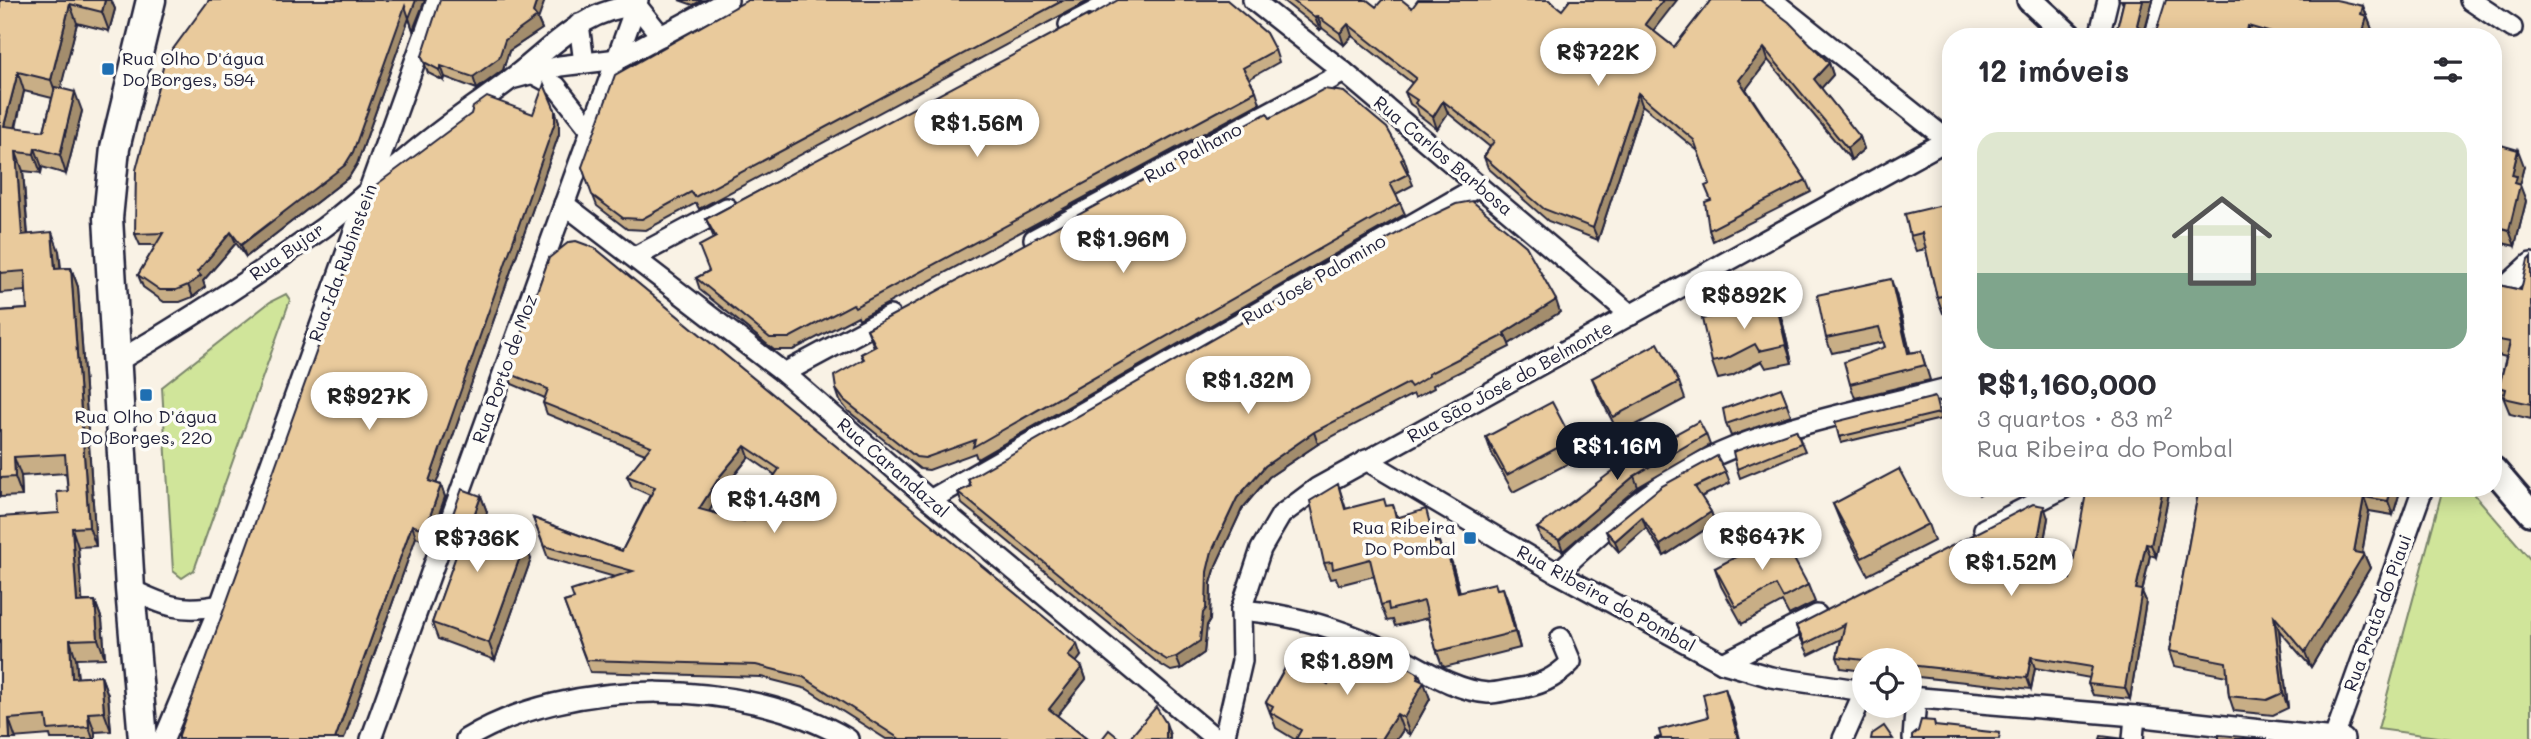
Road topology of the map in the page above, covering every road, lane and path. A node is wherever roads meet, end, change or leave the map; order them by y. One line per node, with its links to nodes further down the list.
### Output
1 (151, 0): 36 (main road)
2 (438, 0): 27 (street, Rua Ida Rubinstein)
3 (728, 0): 18 (street)
4 (1116, 0): 17 (street)
5 (1253, 0): 21 (street, Rua Carlos Barbosa)
6 (1772, 0): 24 (street)
7 (2030, 0): 13 (street)
8 (2108, 0): 14 (street)
9 (2164, 0): 15 (street)
10 (2470, 0): 16 (street)
11 (638, 3): 12 (street, Rua Bujar); 18 (street); 19 (street, Rua Porto de Moz)
12 (579, 24): 20 (street); 22 (street, Rua Bujar)
13 (2060, 28)
14 (2101, 28)
15 (2156, 28)
16 (2512, 28)
17 (1055, 33)
18 (661, 36): 19 (street)
19 (618, 59): 20 (street, Rua Bujar); 23 (street, Rua Porto de Moz)
20 (584, 63): 22 (street, Rua Bujar)
21 (1344, 72): 26 (street, Rua Carlos Barbosa); 30 (street, Rua Palhano)
22 (522, 76): 23 (street); 27 (street, Rua Bujar)
23 (590, 129): 29 (street, Rua Porto de Moz)
24 (1942, 135)
25 (1942, 145): 35 (street, Rua São José do Belmonte)
26 (1479, 186): 35 (street, Rua Carlos Barbosa); 43 (street, Rua José Palomino)
27 (368, 194): 36 (street, Rua Bujar); 48 (street, Rua Ida Rubinstein)
28 (746, 197): 31 (street)
29 (564, 204): 31 (street, Rua Carandazal); 62 (street, Rua Porto de Moz)
30 (1015, 249)
31 (635, 257): 37 (street, Rua Carandazal)
32 (2531, 263): 33 (street)
33 (2508, 284)
34 (906, 308): 37 (street)
35 (1631, 315): 39 (street, Rua São José do Belmonte)
36 (118, 361): 47 (main road)
37 (784, 373): 43 (street, Rua Carandazal)
38 (1942, 389): 46 (street)
39 (1366, 460): 46 (street, Rua Ribeira do Pombal); 50 (street, Rua São José do Belmonte)
40 (2502, 479): 44 (street)
41 (2046, 497): 45 (street)
42 (2420, 497): 59 (street, Rua Prata do Piaui)
43 (929, 500): 65 (street, Rua Carandazal)
44 (2531, 513)
45 (1966, 538)
46 (1557, 573): 52 (street, Rua Ribeira do Pombal)
47 (130, 589): 48 (street); 60 (main road)
48 (220, 605): 61 (street, Rua Ida Rubinstein)
49 (1833, 607): 52 (street)
50 (1241, 610): 51 (street); 66 (street, Rua São José do Belmonte)
51 (1561, 638)
52 (1723, 663): 53 (street, Rua Ribeira do Pombal)
53 (1852, 690)
54 (1922, 699): 55 (street)
55 (2135, 716): 59 (street); 69 (street)
56 (1852, 718): 67 (street)
57 (1913, 718): 68 (street)
58 (487, 734): 63 (street); 64 (street)
59 (2339, 738)
60 (143, 739)
61 (164, 739)
62 (371, 739)
63 (466, 739)
64 (848, 739)
65 (1216, 739)
66 (1224, 739)
67 (1843, 739)
68 (1913, 739)
69 (2133, 739)

